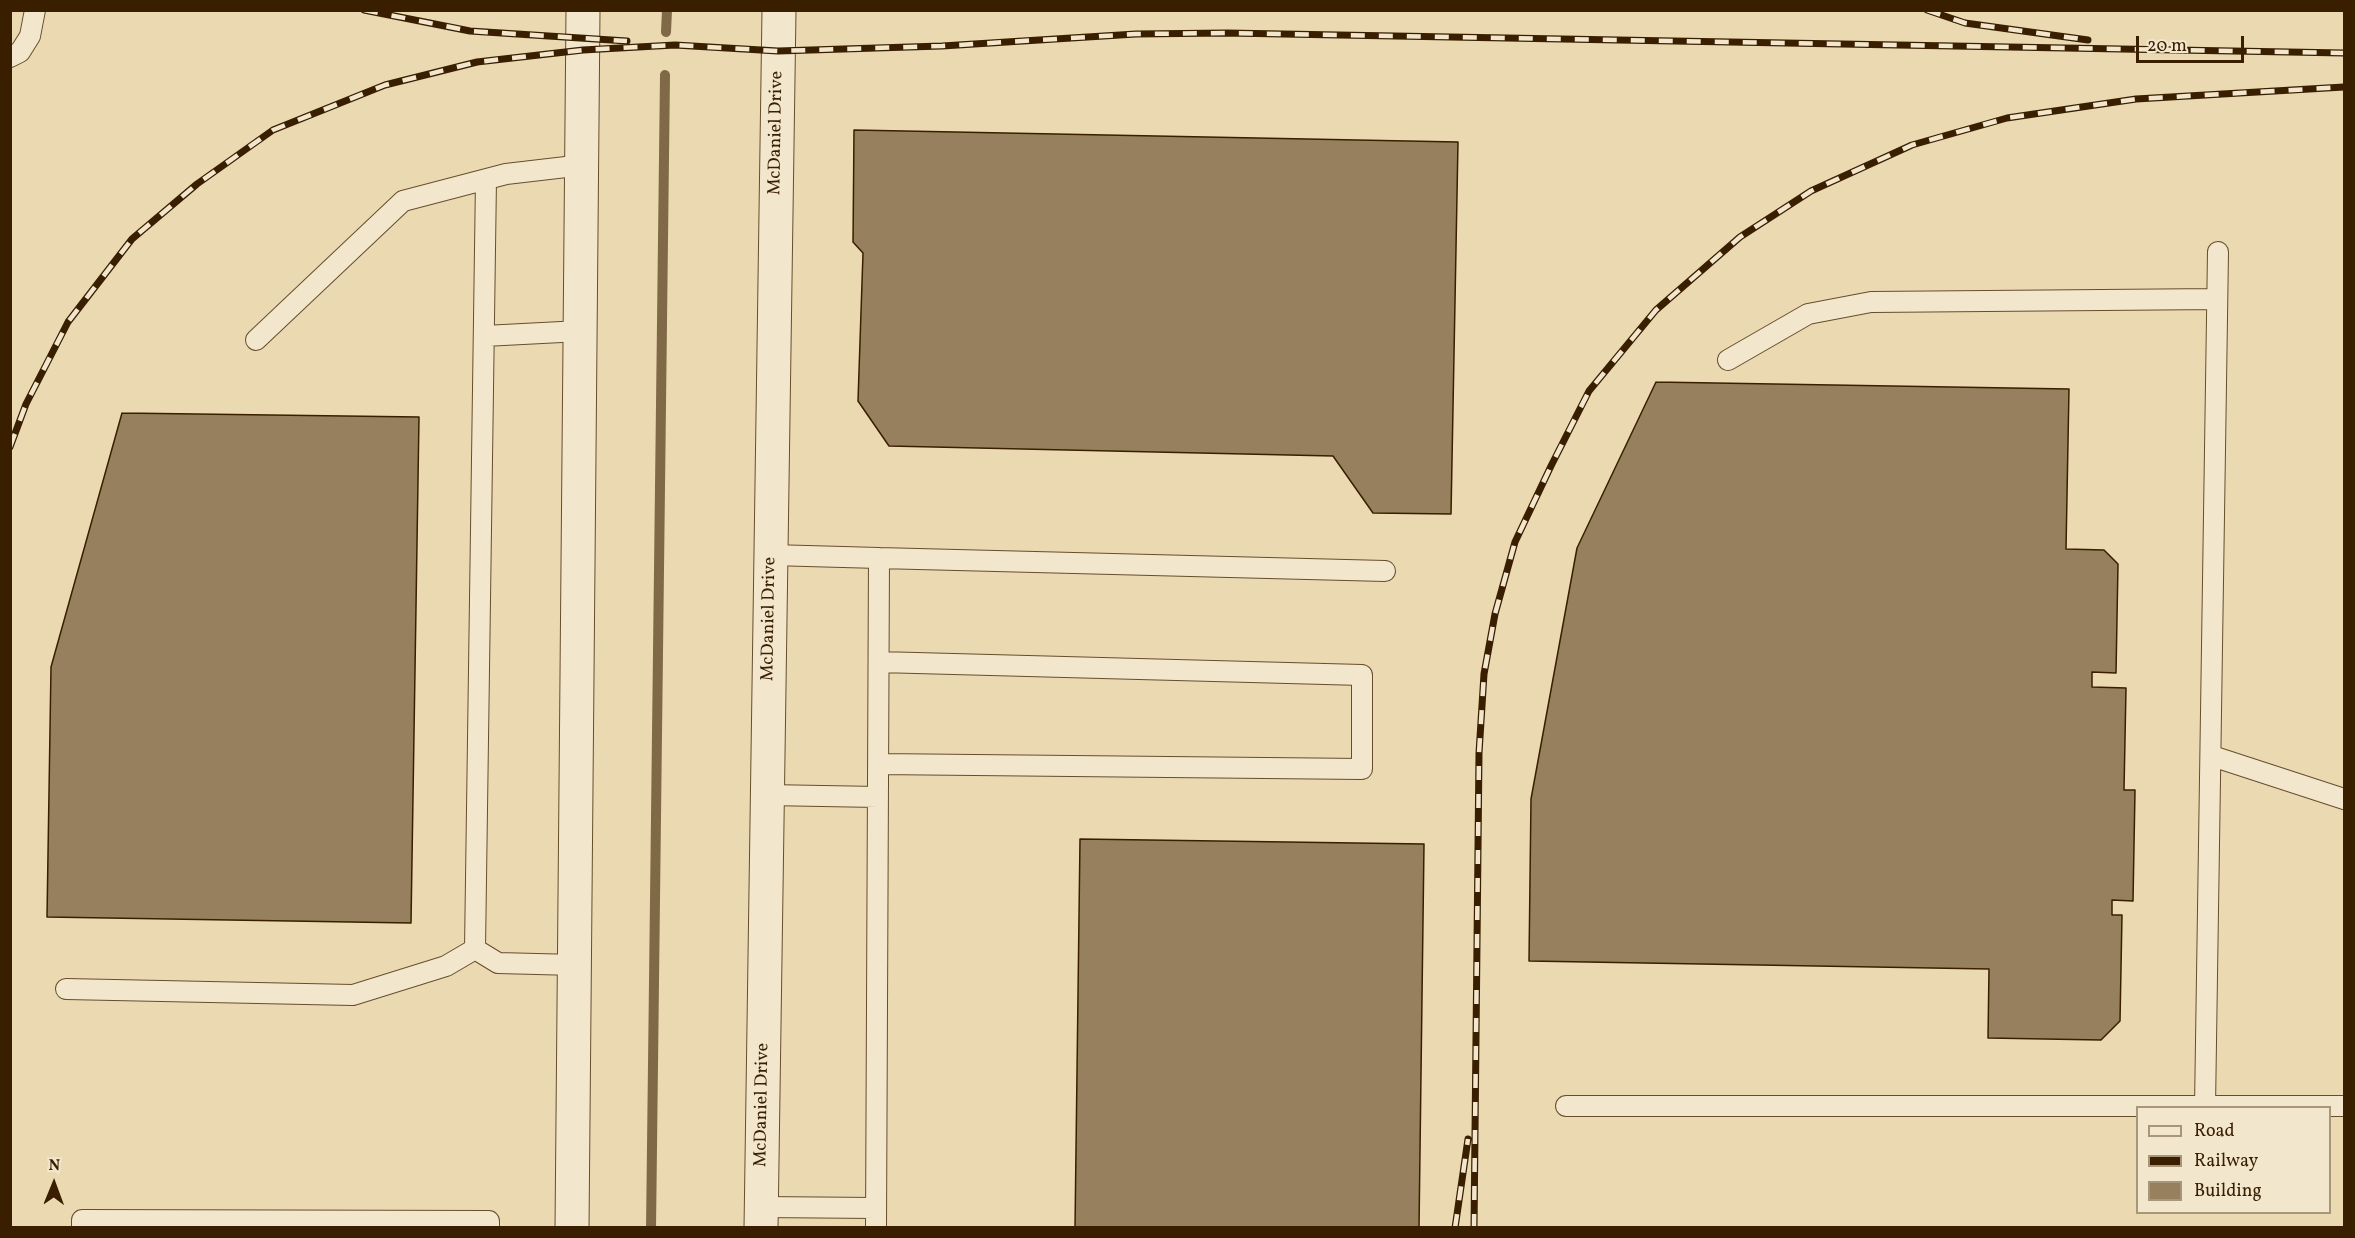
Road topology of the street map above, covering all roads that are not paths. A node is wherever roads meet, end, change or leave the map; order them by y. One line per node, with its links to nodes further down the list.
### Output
1 (35, 10): 4 (lane)
2 (583, 10): 5 (street)
3 (779, 10): 13 (street, McDaniel Drive)
4 (10, 57)
5 (583, 165): 6 (lane); 9 (street)
6 (486, 179): 10 (lane); 11 (lane)
7 (2218, 252): 8 (lane)
8 (2217, 299): 12 (lane); 17 (lane)
9 (581, 332): 10 (lane); 23 (street)
10 (484, 336): 22 (lane)
11 (255, 340)
12 (1728, 360)
13 (771, 555): 14 (lane); 19 (street, McDaniel Drive)
14 (879, 558): 15 (lane); 16 (lane)
15 (1385, 571)
16 (879, 662): 18 (lane); 18 (lane)
17 (2212, 756): 21 (lane); 26 (lane)
18 (878, 764): 20 (lane)
19 (767, 795): 20 (lane); 28 (street, McDaniel Drive)
20 (878, 797): 29 (lane)
21 (2344, 799)
22 (476, 949): 23 (lane); 24 (lane)
23 (575, 965): 32 (street)
24 (66, 989)
25 (1566, 1106): 27 (lane)
26 (2205, 1106)
27 (2136, 1107)
28 (761, 1217): 29 (lane)
29 (876, 1218)
30 (82, 1227): 31 (lane)
31 (489, 1227)
32 (572, 1227)

